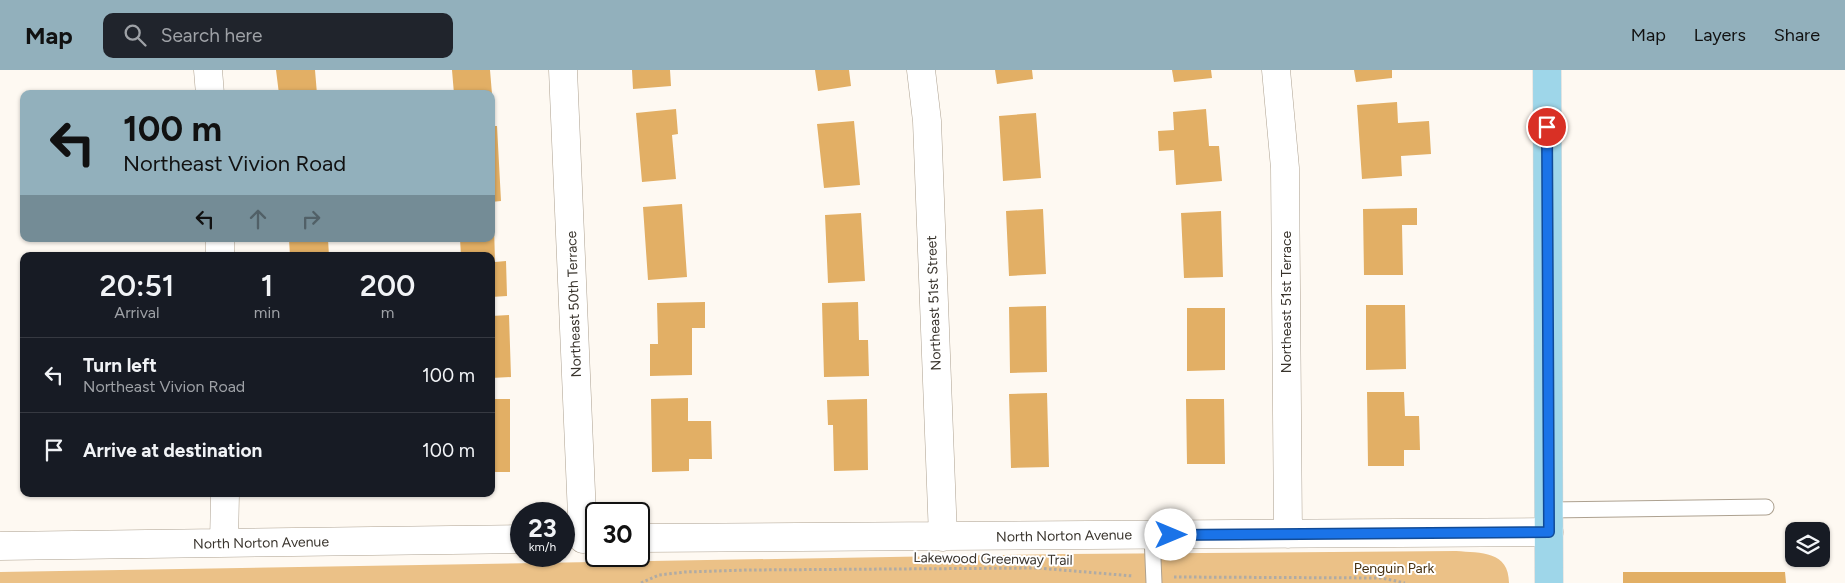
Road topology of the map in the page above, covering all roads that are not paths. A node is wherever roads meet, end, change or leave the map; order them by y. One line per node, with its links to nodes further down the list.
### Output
1 (208, 70): 6 (street)
2 (563, 70): 15 (street, Northeast 50th Terrace)
3 (921, 70): 12 (street, Northeast 51st Street)
4 (1276, 70): 10 (street, Northeast 51st Terrace)
5 (1547, 70): 9 (main road)
6 (210, 90)
7 (225, 497): 16 (street)
8 (1766, 507): 9 (lane)
9 (1549, 521): 10 (street, North Norton Avenue); 19 (main road)
10 (1288, 534): 11 (street, North Norton Avenue)
11 (1152, 535): 12 (street, North Norton Avenue); 18 (lane)
12 (943, 537): 13 (street, North Norton Avenue)
13 (650, 538)
14 (510, 539): 16 (street, North Norton Avenue)
15 (581, 539)
16 (224, 543): 17 (street, North Norton Avenue)
17 (0, 546)
18 (1154, 580)
19 (1549, 583)

